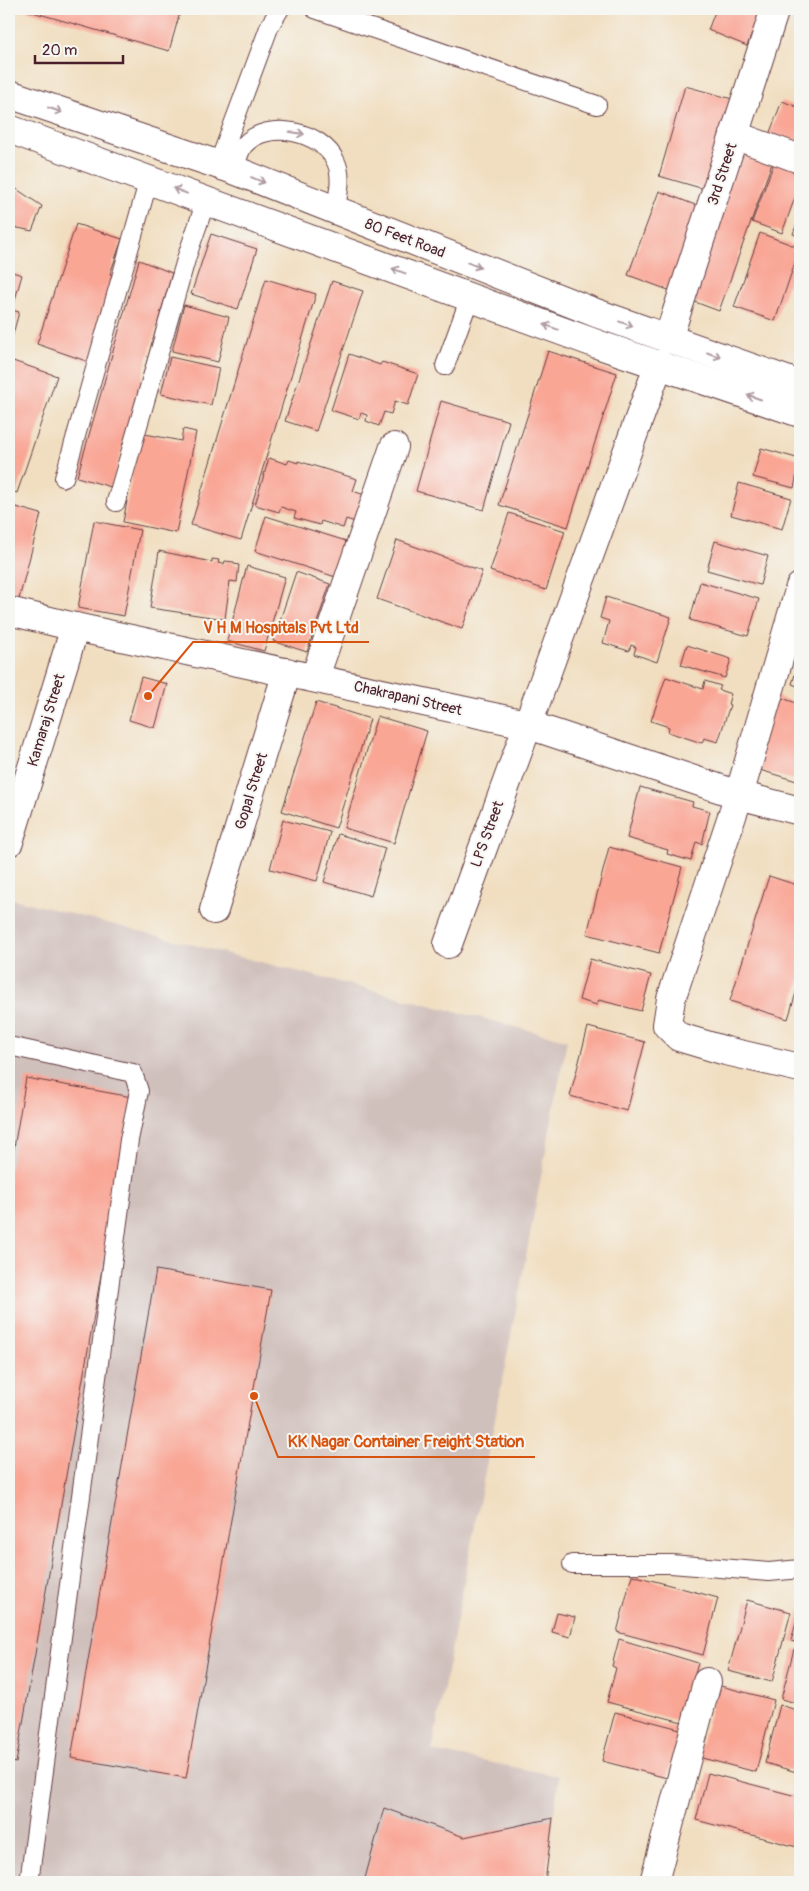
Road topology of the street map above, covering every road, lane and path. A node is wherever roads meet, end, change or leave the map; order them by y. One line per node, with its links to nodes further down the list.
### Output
1 (280, 9): 9 (lane)
2 (315, 9): 5 (lane)
3 (775, 9): 7 (street, 3rd Street)
4 (9, 94): 9 (street, 80 Feet Road, one-way to 9)
5 (597, 105)
6 (9, 129): 10 (street, 80 Feet Road)
7 (734, 135): 8 (street); 14 (street, 3rd Street)
8 (800, 159)
9 (226, 167): 12 (street, 80 Feet Road, one-way to 12); 12 (lane, one-way to 12)
10 (149, 179): 11 (street, 80 Feet Road, one-way to 10); 19 (lane)
11 (206, 201): 13 (street, 80 Feet Road, one-way to 11); 20 (lane)
12 (335, 211): 14 (street, 80 Feet Road, one-way to 14)
13 (470, 297): 14 (street, 80 Feet Road, one-way to 13); 15 (lane)
14 (664, 351): 16 (street, 80 Feet Road, one-way to 16); 17 (street, 80 Feet Road, one-way to 14); 26 (street, 3rd Street)
15 (445, 366)
16 (800, 384)
17 (800, 413)
18 (394, 447): 25 (street)
19 (64, 478)
20 (116, 502)
21 (800, 586): 27 (street)
22 (9, 611): 23 (street, Chakrapani Street)
23 (75, 627): 24 (street, Chakrapani Street); 29 (street, Kamaraj Street)
24 (287, 672): 25 (street, Chakrapani Street); 30 (street, Gopal Street)
25 (315, 677): 26 (street, Chakrapani Street)
26 (526, 724): 27 (street, Chakrapani Street); 31 (street, LPS Street)
27 (739, 795): 28 (street, Chakrapani Street); 33 (street)
28 (800, 811)
29 (9, 842)
30 (214, 910)
31 (448, 944)
32 (9, 1046): 37 (lane)
33 (800, 1068)
34 (572, 1564): 35 (lane)
35 (800, 1569)
36 (707, 1682): 38 (street)
37 (29, 1882)
38 (654, 1882)

